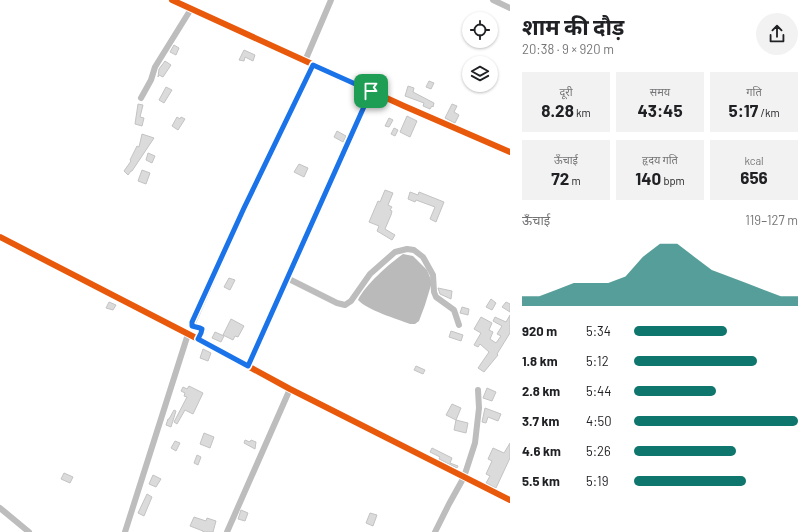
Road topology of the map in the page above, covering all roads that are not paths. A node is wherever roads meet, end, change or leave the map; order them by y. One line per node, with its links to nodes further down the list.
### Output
1 (172, 0): 5 (street)
2 (331, 0): 6 (street)
3 (493, 0): 4 (street)
4 (510, 8)
5 (191, 9): 6 (street); 9 (street)
6 (305, 61): 7 (street)
7 (313, 65): 8 (street); 15 (street)
8 (371, 91): 10 (street); 12 (street)
9 (141, 98)
10 (510, 152)
11 (0, 236): 14 (street)
12 (287, 278): 13 (street); 16 (street)
13 (459, 325)
14 (188, 334): 15 (street); 23 (street)
15 (198, 339): 16 (street)
16 (248, 366): 17 (street)
17 (290, 389): 19 (street); 24 (street)
18 (478, 390): 19 (street)
19 (464, 477): 20 (street); 25 (street)
20 (510, 500)
21 (0, 508): 22 (street)
22 (29, 532)
23 (125, 532)
24 (227, 532)
25 (435, 532)

